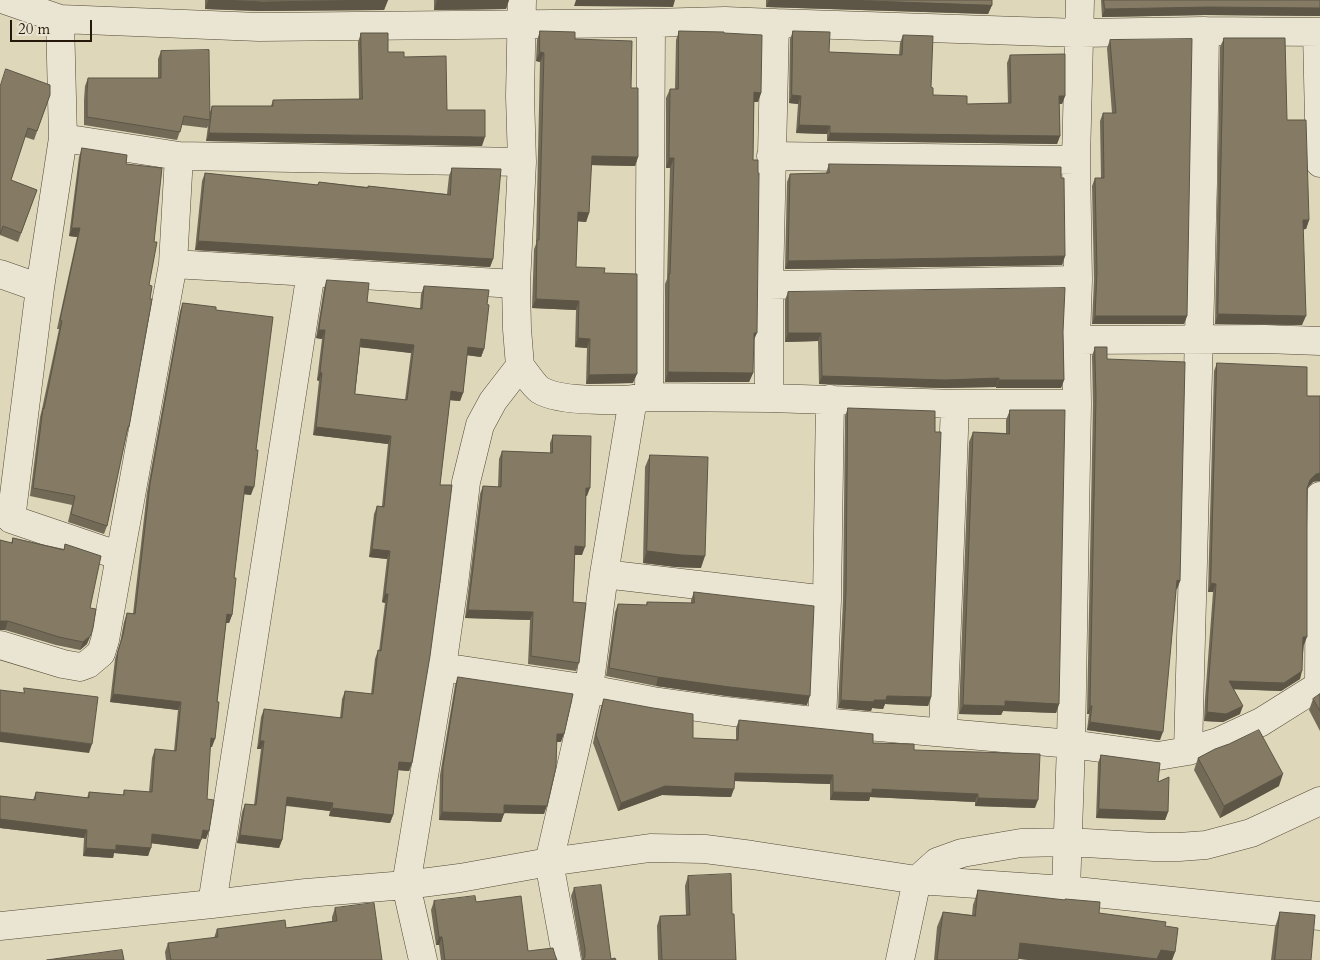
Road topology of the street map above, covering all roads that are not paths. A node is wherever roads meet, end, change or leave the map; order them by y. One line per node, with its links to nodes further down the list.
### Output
1 (5, 0): 4 (street)
2 (1080, 0): 9 (street)
3 (522, 12): 4 (street); 5 (street); 14 (street)
4 (60, 19): 10 (street)
5 (651, 23): 6 (street); 27 (street)
6 (775, 23): 9 (street); 12 (street)
7 (1205, 31): 8 (street); 9 (street); 23 (street)
8 (1319, 32): 15 (street)
9 (1080, 33): 13 (street)
10 (63, 138): 11 (street); 22 (street)
11 (179, 156): 14 (street); 16 (street)
12 (771, 156): 13 (street); 21 (street)
13 (1076, 160): 19 (street)
14 (522, 162): 20 (street)
15 (1320, 163)
16 (174, 264): 17 (street); 34 (street)
17 (311, 272): 20 (street); 51 (street)
18 (0, 274): 22 (street)
19 (1078, 280): 21 (street); 24 (street)
20 (516, 284): 26 (street)
21 (769, 285): 28 (street)
22 (40, 288): 33 (street)
23 (1198, 339): 24 (street); 25 (street); 44 (street)
24 (1076, 340): 31 (street)
25 (1320, 341)
26 (520, 366): 27 (street); 38 (street)
27 (641, 398): 28 (street); 35 (street)
28 (769, 398): 29 (street)
29 (830, 399): 30 (street); 36 (street)
30 (954, 404): 31 (street); 42 (street)
31 (1077, 404): 43 (street)
32 (1320, 496): 39 (street)
33 (6, 518): 34 (street)
34 (120, 556): 37 (street)
35 (604, 574): 36 (street); 40 (street)
36 (827, 600): 41 (street)
37 (0, 645)
38 (442, 667): 40 (street); 49 (street)
39 (1319, 686): 44 (street)
40 (589, 689): 41 (street); 47 (street)
41 (822, 722): 42 (street)
42 (943, 732): 43 (street)
43 (1071, 744): 44 (street); 46 (street)
44 (1188, 751)
45 (1320, 801): 46 (street)
46 (1068, 842): 48 (street); 50 (street)
47 (549, 862): 48 (street); 49 (street); 55 (street)
48 (917, 880): 50 (street); 56 (street)
49 (406, 884): 51 (street); 54 (street)
50 (1066, 890): 52 (street)
51 (212, 904): 53 (street)
52 (1320, 916)
53 (0, 926)
54 (423, 960)
55 (567, 960)
56 (900, 960)

